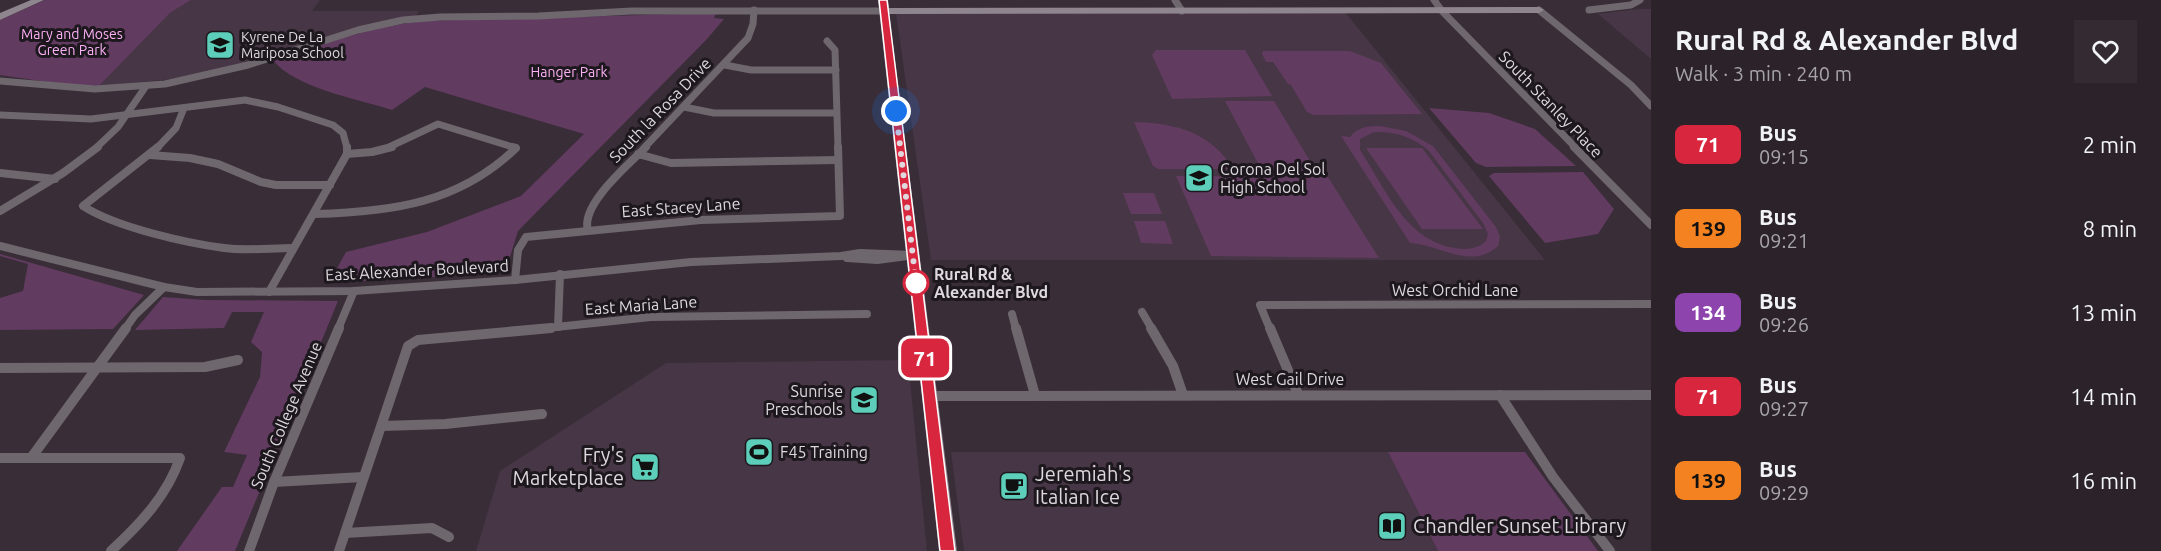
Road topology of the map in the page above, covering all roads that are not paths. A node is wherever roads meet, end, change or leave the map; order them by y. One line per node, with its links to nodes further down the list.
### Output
1 (39, 0): 11 (street)
2 (1175, 0): 9 (street)
3 (1434, 0): 10 (street, South Stanley Place)
4 (1640, 0): 8 (street)
5 (884, 5): 6 (street); 9 (street); 36 (street)
6 (754, 10): 13 (street, South la Rosa Drive); 16 (street)
7 (1539, 10): 10 (street); 17 (street)
8 (1589, 10)
9 (1182, 11): 10 (street)
10 (1442, 11): 32 (street, South Stanley Place)
11 (0, 17)
12 (827, 41): 14 (street)
13 (724, 64): 14 (street); 18 (street, South la Rosa Drive)
14 (836, 70): 20 (street)
15 (0, 81): 16 (street)
16 (146, 86): 22 (street)
17 (1651, 106)
18 (684, 107): 20 (street); 24 (street, South la Rosa Drive)
19 (184, 108): 22 (street); 23 (street); 25 (street)
20 (836, 113): 26 (street)
21 (0, 115): 22 (street)
22 (129, 116): 28 (street)
23 (347, 154): 29 (street); 31 (street)
24 (638, 154): 26 (street); 33 (street, South la Rosa Drive)
25 (150, 155): 29 (street); 35 (street)
26 (838, 160): 33 (street, East Stacey Lane)
27 (0, 173): 28 (street)
28 (55, 179): 30 (street)
29 (330, 185): 31 (street)
30 (0, 211)
31 (315, 214): 35 (street)
32 (1651, 225)
33 (588, 230): 38 (street, East Stacey Lane)
34 (0, 246): 39 (street, East Alexander Boulevard)
35 (293, 248): 41 (street)
36 (913, 255): 37 (street, East Alexander Boulevard); 55 (street)
37 (560, 274): 38 (street, East Alexander Boulevard); 46 (street)
38 (515, 280): 40 (street, East Alexander Boulevard)
39 (164, 287): 41 (street, East Alexander Boulevard); 49 (street)
40 (354, 291): 41 (street, East Alexander Boulevard); 61 (street, South College Avenue)
41 (269, 292)
42 (1651, 304): 51 (street, West Orchid Lane)
43 (1142, 312): 50 (street)
44 (867, 314): 46 (street, East Maria Lane)
45 (1012, 314): 52 (street)
46 (558, 327): 57 (street, East Maria Lane)
47 (237, 360): 49 (street)
48 (0, 368): 49 (street)
49 (94, 368): 59 (street)
50 (1183, 394): 51 (street, West Gail Drive); 52 (street, West Gail Drive)
51 (1299, 394): 53 (street, West Gail Drive)
52 (1035, 395): 55 (street, West Gail Drive)
53 (1500, 395): 54 (street, West Gail Drive); 68 (street)
54 (1651, 395)
55 (929, 396): 67 (street)
56 (542, 414): 57 (street)
57 (382, 426): 60 (street)
58 (0, 458): 59 (street)
59 (31, 458): 64 (street)
60 (363, 477): 61 (street); 62 (street)
61 (274, 482): 65 (street, South College Avenue)
62 (345, 533): 63 (street); 66 (street)
63 (449, 537)
64 (111, 551)
65 (249, 551)
66 (339, 551)
67 (948, 551)
68 (1610, 551)

